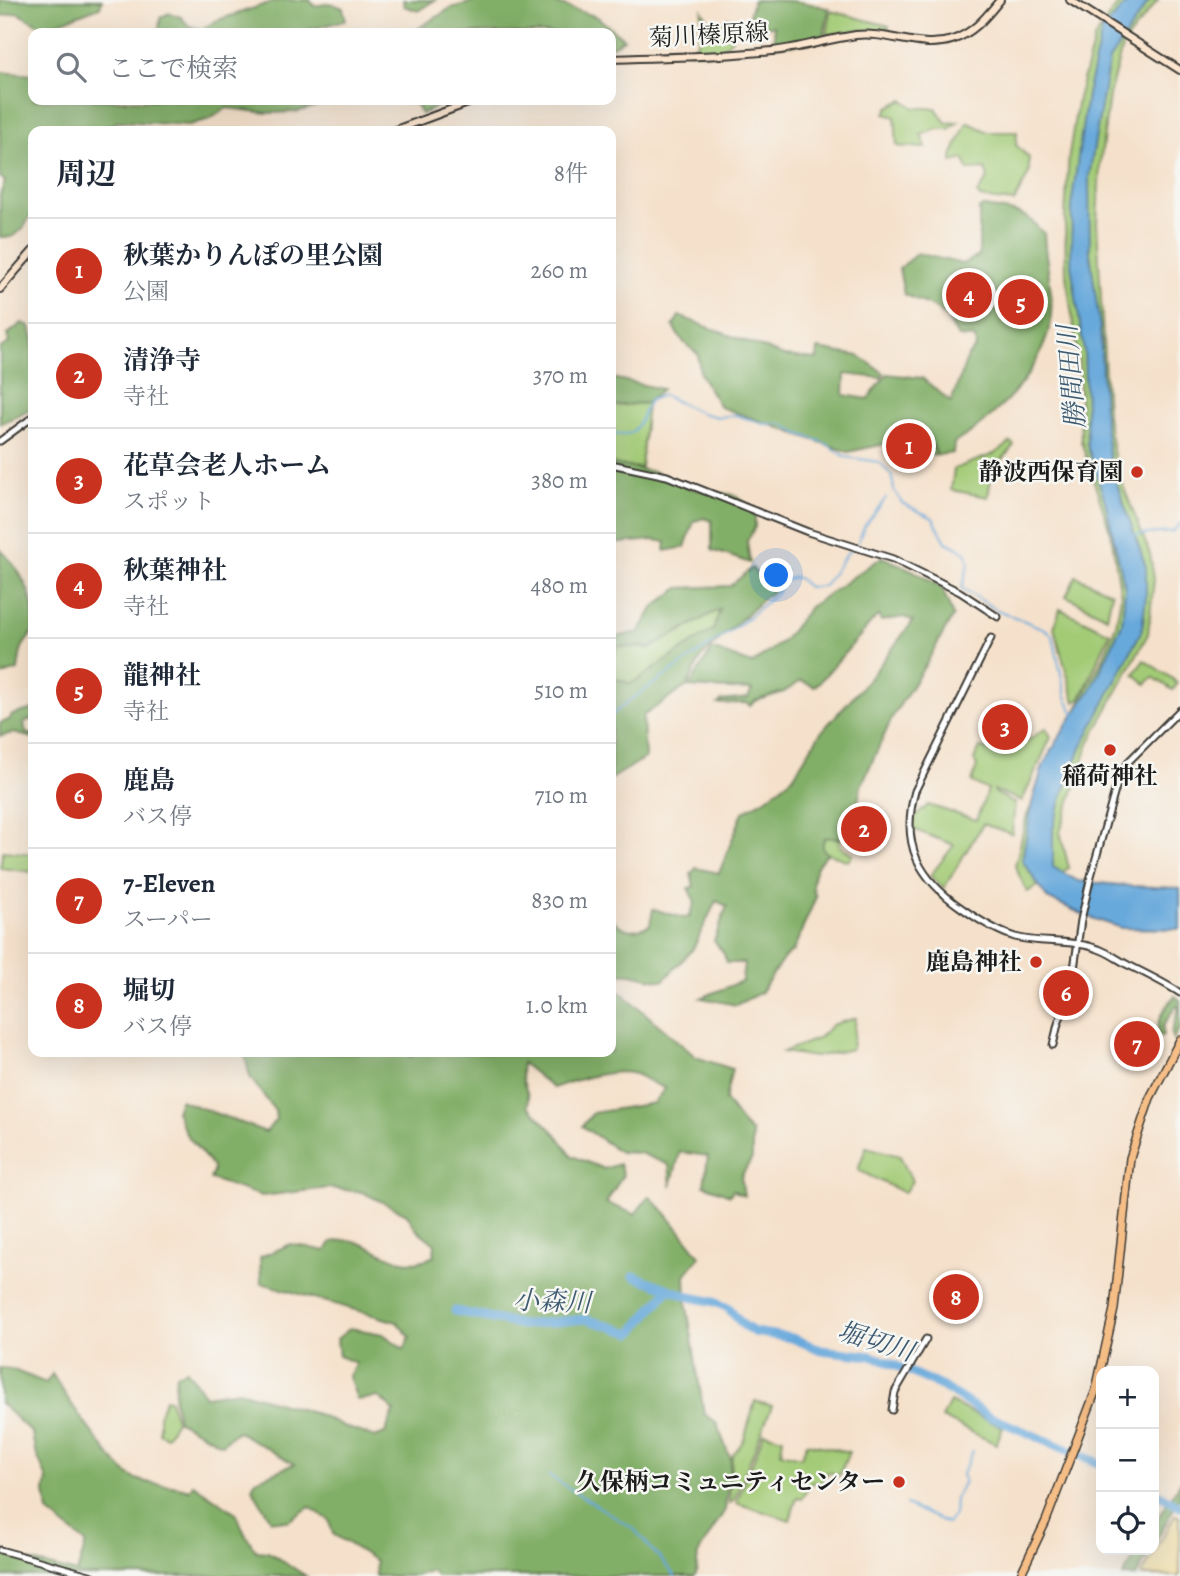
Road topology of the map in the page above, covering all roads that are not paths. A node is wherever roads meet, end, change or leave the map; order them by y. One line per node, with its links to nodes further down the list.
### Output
1 (1000, 0): 3 (main road, 菊川榛原線)
2 (1070, 0): 4 (main road)
3 (616, 58)
4 (1180, 70)
5 (463, 105): 6 (main road)
6 (406, 126)
7 (28, 257): 8 (main road)
8 (0, 289)
9 (28, 421): 10 (street)
10 (0, 441)
11 (616, 465): 12 (street)
12 (998, 617)
13 (991, 638): 15 (street)
14 (1180, 710): 15 (street)
15 (1079, 943): 16 (street); 18 (street)
16 (1180, 993)
17 (1180, 1040): 23 (highway)
18 (1053, 1045)
19 (926, 1339): 20 (street)
20 (892, 1410)
21 (0, 1550): 22 (street)
22 (93, 1576)
23 (1020, 1576)

